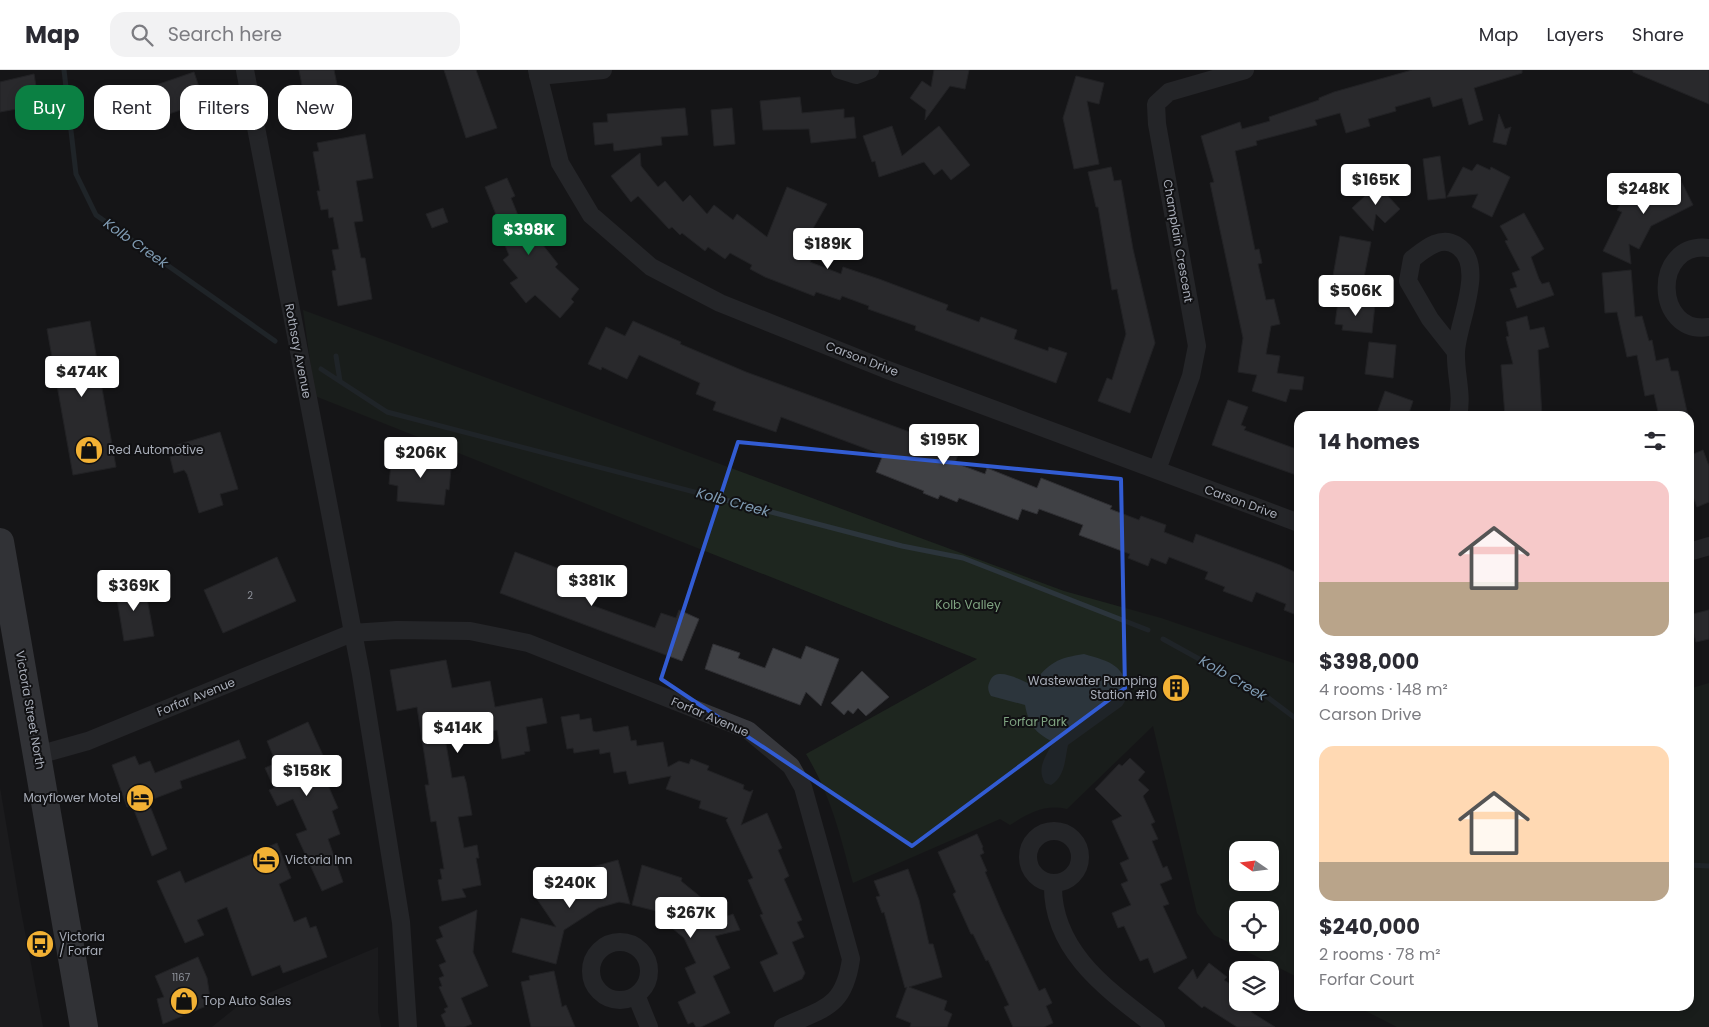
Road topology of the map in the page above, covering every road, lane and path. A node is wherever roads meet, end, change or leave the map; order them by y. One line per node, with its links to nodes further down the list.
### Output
1 (245, 70): 16 (street, Rothsay Avenue)
2 (603, 70): 6 (street)
3 (840, 70): 4 (street)
4 (870, 70)
5 (1245, 70): 11 (street, Champlain Crescent)
6 (538, 73): 11 (street, Carson Drive)
7 (1709, 248): 8 (street)
8 (1709, 327)
9 (1456, 352): 9 (street); 10 (street)
10 (1459, 411)
11 (1157, 470): 12 (street, Carson Drive)
12 (1294, 521)
13 (0, 542): 17 (main road, Victoria Street North)
14 (1709, 546): 15 (street)
15 (1694, 550)
16 (352, 633): 17 (street, Forfar Avenue); 21 (street); 23 (street, Forfar Avenue)
17 (38, 755): 20 (main road, Victoria Street North)
18 (1053, 883): 24 (street)
19 (636, 995): 22 (street)
20 (84, 1027)
21 (408, 1027)
22 (649, 1027)
23 (783, 1027)
24 (1156, 1027)

